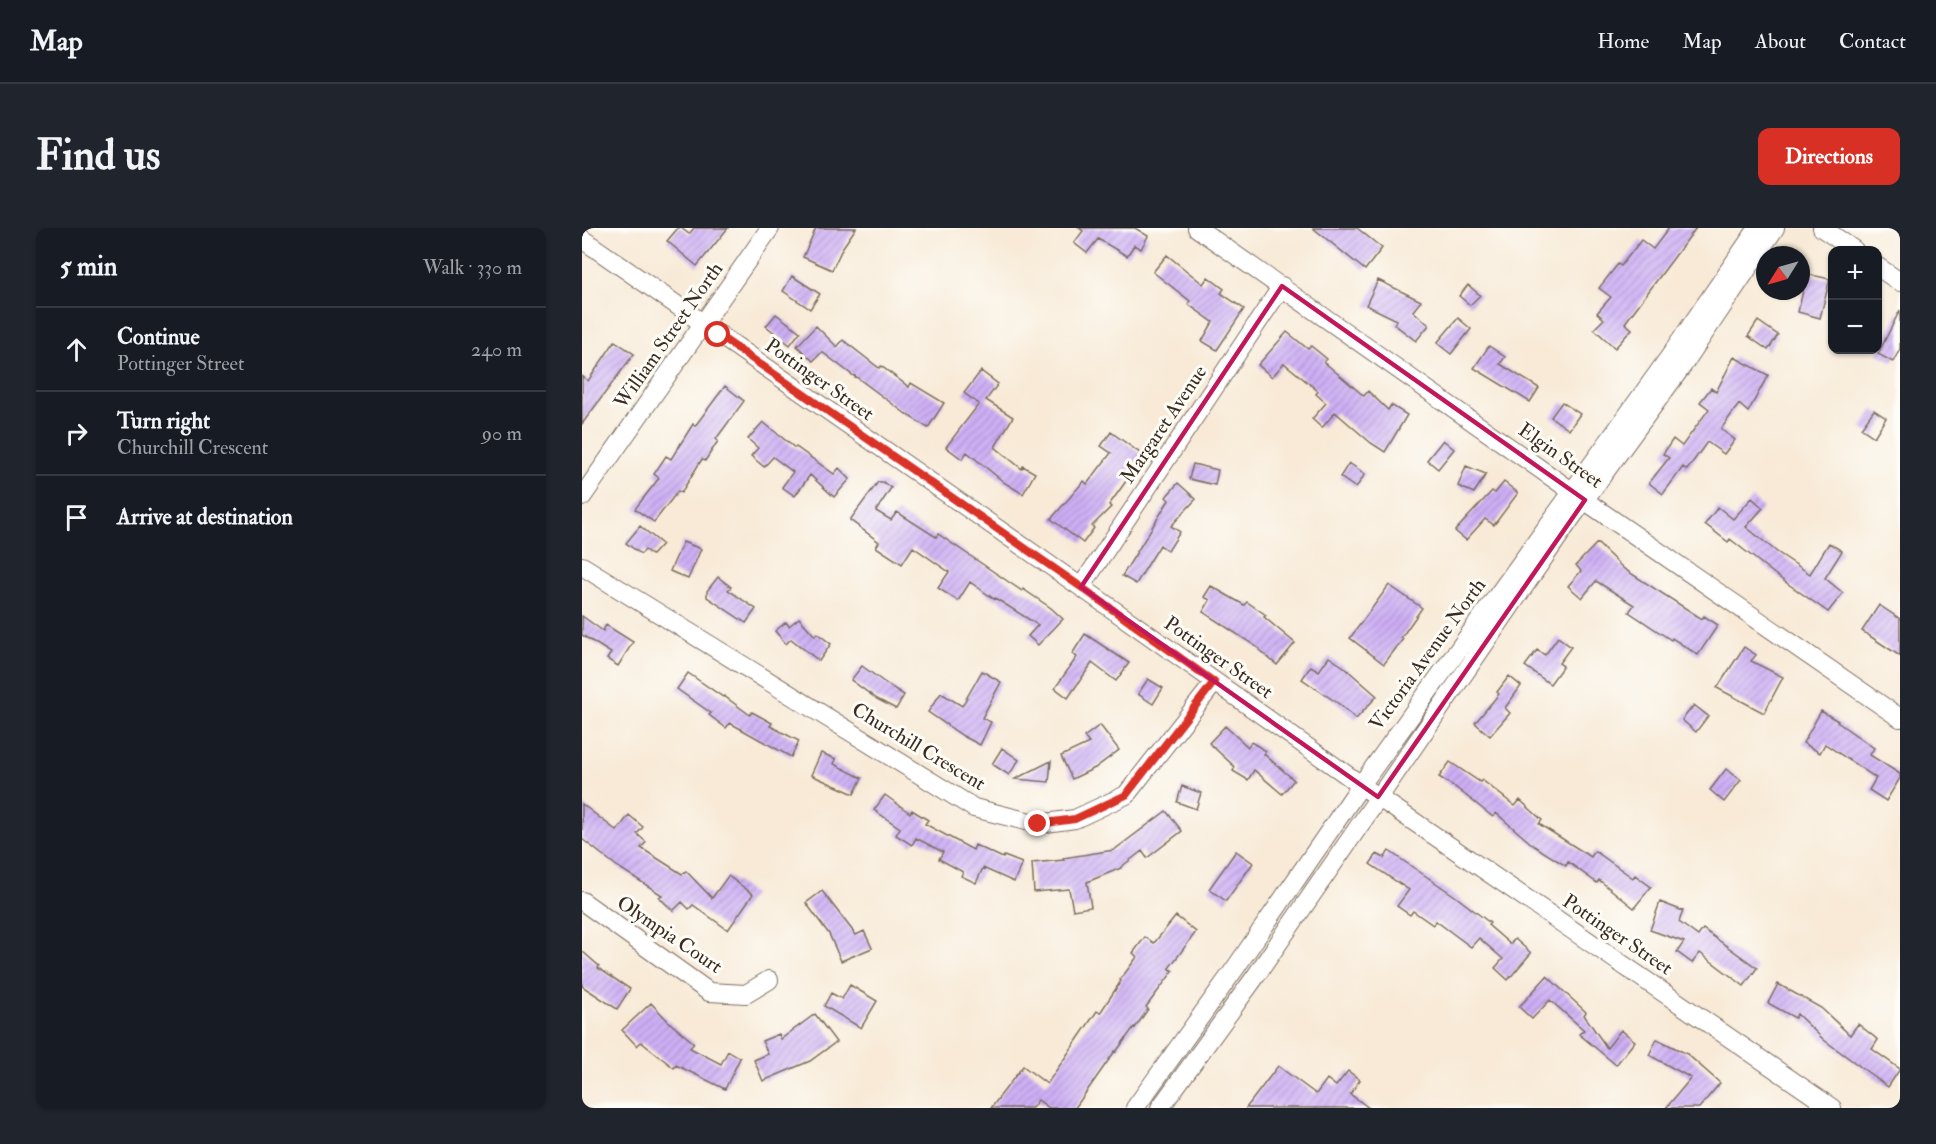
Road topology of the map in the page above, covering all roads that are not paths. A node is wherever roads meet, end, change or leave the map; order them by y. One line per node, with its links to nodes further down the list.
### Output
1 (770, 228): 11 (street, William Street North)
2 (1197, 228): 10 (street, Elgin Street)
3 (1758, 228): 12 (street, Victoria Avenue North)
4 (1775, 228): 12 (street, Victoria Avenue North)
5 (1822, 228): 7 (street)
6 (582, 239): 11 (street, Pottinger Street)
7 (1848, 246)
8 (1882, 270): 9 (street)
9 (1900, 282)
10 (1282, 286): 13 (street, Elgin Street); 16 (street, Margaret Avenue)
11 (704, 323): 14 (street, William Street North); 16 (street, Pottinger Street)
12 (1677, 360): 13 (street, Victoria Avenue North)
13 (1579, 495): 18 (street, Elgin Street); 19 (street, Victoria Avenue North); 20 (street, Victoria Avenue North)
14 (582, 497)
15 (582, 566): 17 (street, Churchill Crescent)
16 (1081, 587): 17 (street, Pottinger Street)
17 (1214, 682): 19 (street, Pottinger Street)
18 (1900, 718)
19 (1361, 785): 20 (street, Pottinger Street); 22 (street, Victoria Avenue North)
20 (1378, 797): 24 (street, Victoria Avenue North); 27 (street, Pottinger Street)
21 (582, 900): 23 (street, Olympia Court)
22 (1236, 967): 24 (street); 25 (street, Victoria Avenue North)
23 (769, 980)
24 (1253, 980): 26 (street, Victoria Avenue North)
25 (1135, 1108)
26 (1160, 1108)
27 (1832, 1108)

